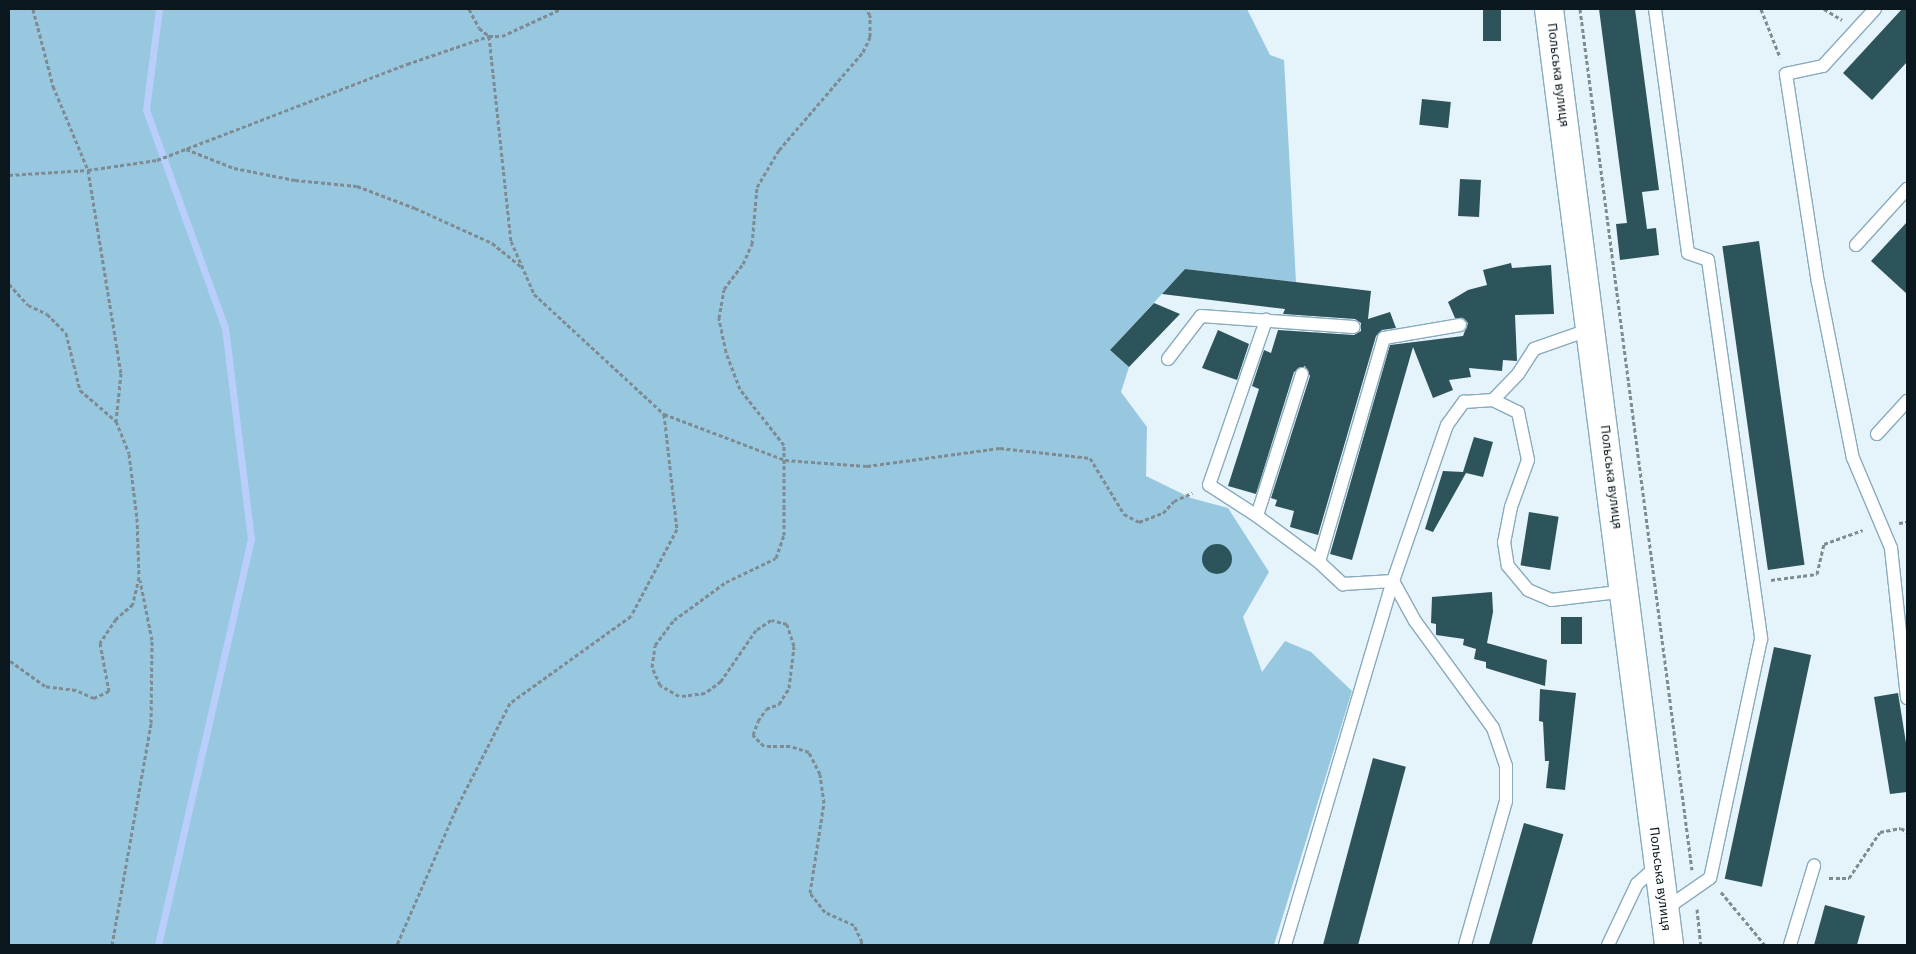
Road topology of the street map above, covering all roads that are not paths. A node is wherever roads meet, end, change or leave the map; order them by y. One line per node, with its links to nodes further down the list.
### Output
1 (1549, 9): 9 (street, Польська вулиця)
2 (1655, 9): 22 (lane)
3 (1876, 9): 19 (lane)
4 (1907, 189): 5 (lane)
5 (1856, 245)
6 (1266, 320): 8 (lane); 10 (lane); 15 (lane)
7 (1460, 325): 16 (lane)
8 (1354, 327)
9 (1591, 329): 12 (lane); 18 (street, Польська вулиця)
10 (1168, 359)
11 (1302, 374): 15 (lane)
12 (1493, 400): 17 (lane); 18 (lane)
13 (1907, 401): 14 (lane)
14 (1877, 434)
15 (1258, 516): 16 (lane)
16 (1319, 562): 17 (lane)
17 (1394, 581): 23 (lane); 24 (lane)
18 (1626, 591): 20 (street, Польська вулиця)
19 (1907, 698)
20 (1658, 866): 22 (street, Польська вулиця); 25 (lane)
21 (1812, 872): 27 (lane)
22 (1664, 910): 26 (street, Польська вулиця)
23 (1285, 945)
24 (1465, 945)
25 (1608, 945)
26 (1668, 945)
27 (1790, 945)

